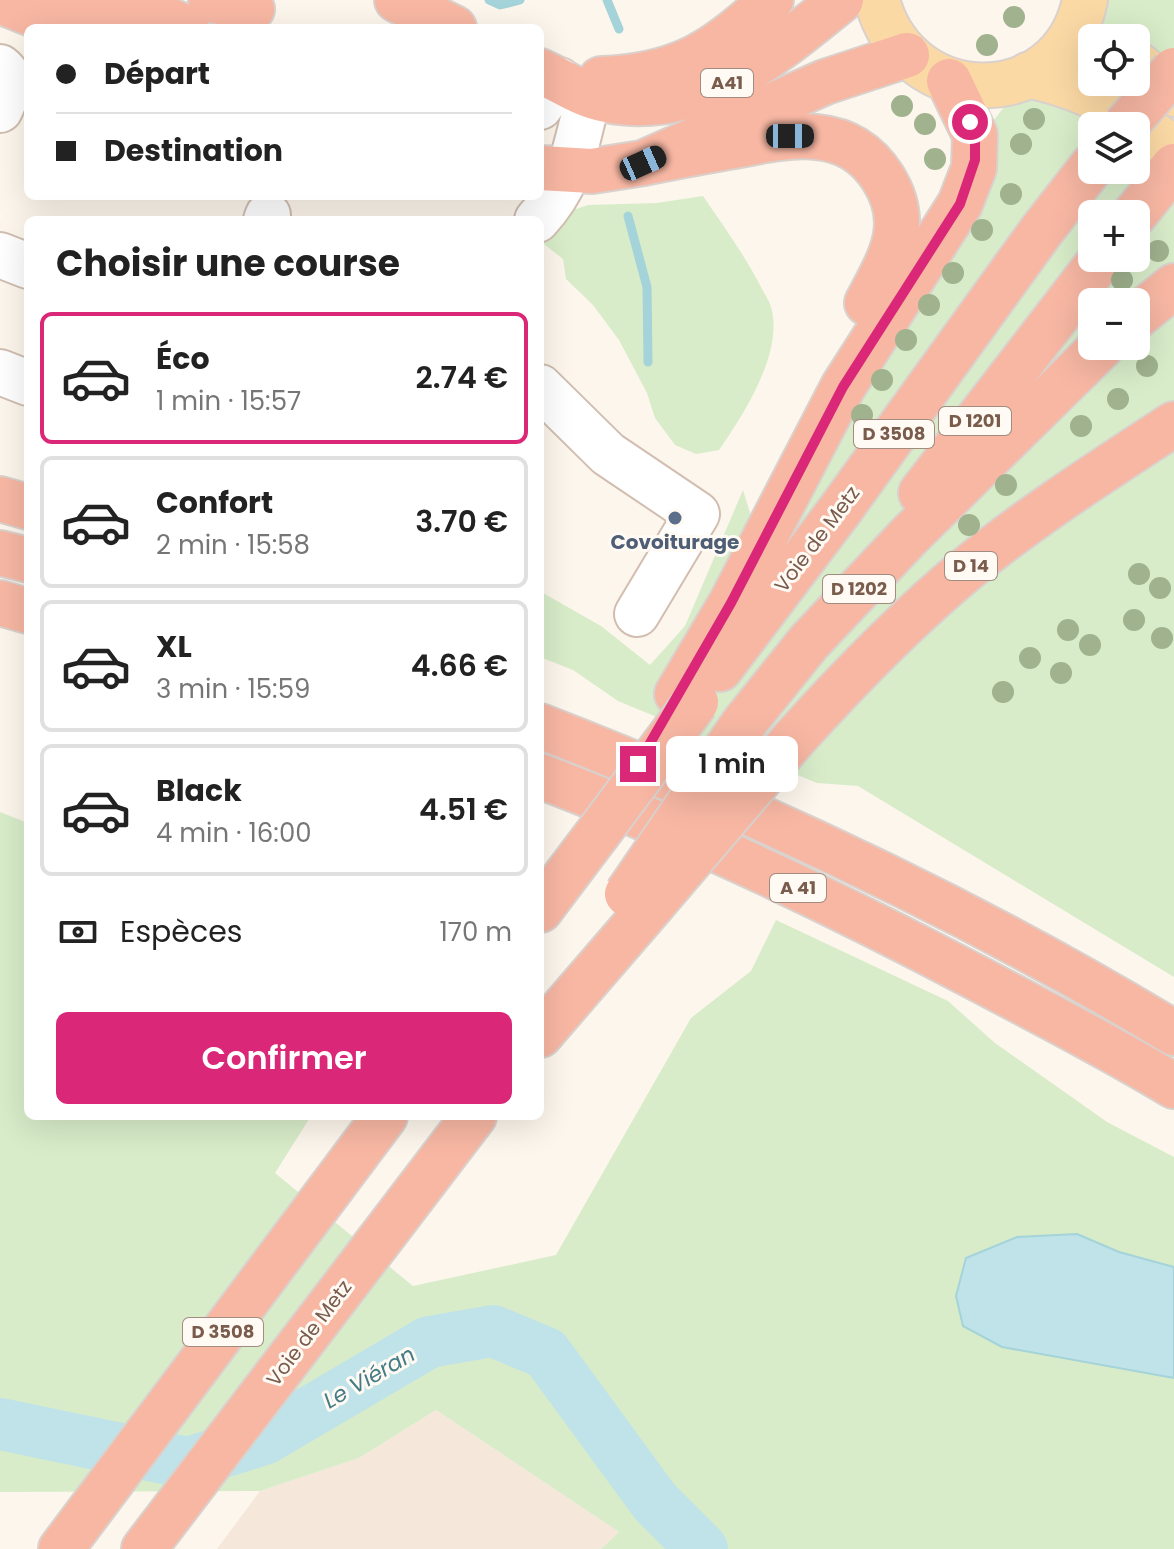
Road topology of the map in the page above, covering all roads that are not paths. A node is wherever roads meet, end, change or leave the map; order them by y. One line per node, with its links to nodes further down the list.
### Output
1 (61, 0): 10 (highway)
2 (122, 0): 11 (highway)
3 (397, 0): 12 (highway)
4 (771, 0): 21 (highway)
5 (841, 0): 21 (highway, A41)
6 (877, 0): 15 (main road)
7 (0, 1): 9 (highway)
8 (1093, 15): 19 (main road)
9 (57, 24)
10 (120, 24)
11 (178, 24)
12 (446, 24)
13 (0, 26): 14 (highway)
14 (24, 42)
15 (907, 55): 20 (main road); 26 (highway)
16 (0, 67): 23 (lane)
17 (1174, 70): 24 (highway, bridge)
18 (1150, 74): 22 (main road)
19 (1028, 75): 20 (main road); 25 (main road)
20 (949, 81): 44 (highway)
21 (557, 88): 28 (lane)
22 (1174, 94)
23 (0, 110)
24 (1137, 112)
25 (1174, 149)
26 (643, 163): 28 (highway); 44 (highway)
27 (1174, 166): 30 (highway)
28 (555, 169): 31 (lane)
29 (1078, 184): 53 (highway, Voie de Metz / D 3508)
30 (1146, 200)
31 (538, 216)
32 (0, 255): 33 (lane)
33 (24, 264)
34 (1091, 272): 52 (highway, D 1201)
35 (1174, 286): 36 (highway)
36 (1150, 306)
37 (1088, 360): 52 (highway, D 1202)
38 (0, 372): 39 (lane)
39 (24, 381)
40 (544, 391): 49 (lane)
41 (1174, 424): 58 (highway, D 14, bridge)
42 (0, 499): 43 (highway)
43 (24, 506)
44 (760, 546): 53 (highway)
45 (0, 553): 46 (highway)
46 (24, 559)
47 (0, 603): 48 (highway)
48 (24, 610)
49 (637, 614)
50 (0, 619): 51 (highway)
51 (24, 622)
52 (809, 642): 58 (highway, bridge)
53 (687, 698): 59 (highway, Voie de Metz / D 3508, bridge)
54 (544, 701): 57 (highway)
55 (544, 728): 57 (highway, A 41)
56 (544, 778): 63 (highway, A 41)
57 (873, 869): 62 (highway, A 41)
58 (640, 899): 60 (highway); 61 (highway, D 14)
59 (544, 905)
60 (544, 1019)
61 (544, 1030)
62 (1174, 1033)
63 (1174, 1086)
64 (382, 1120): 66 (highway, D 3508)
65 (471, 1120): 67 (highway, Voie de Metz / D 3508)
66 (61, 1549)
67 (144, 1549)

